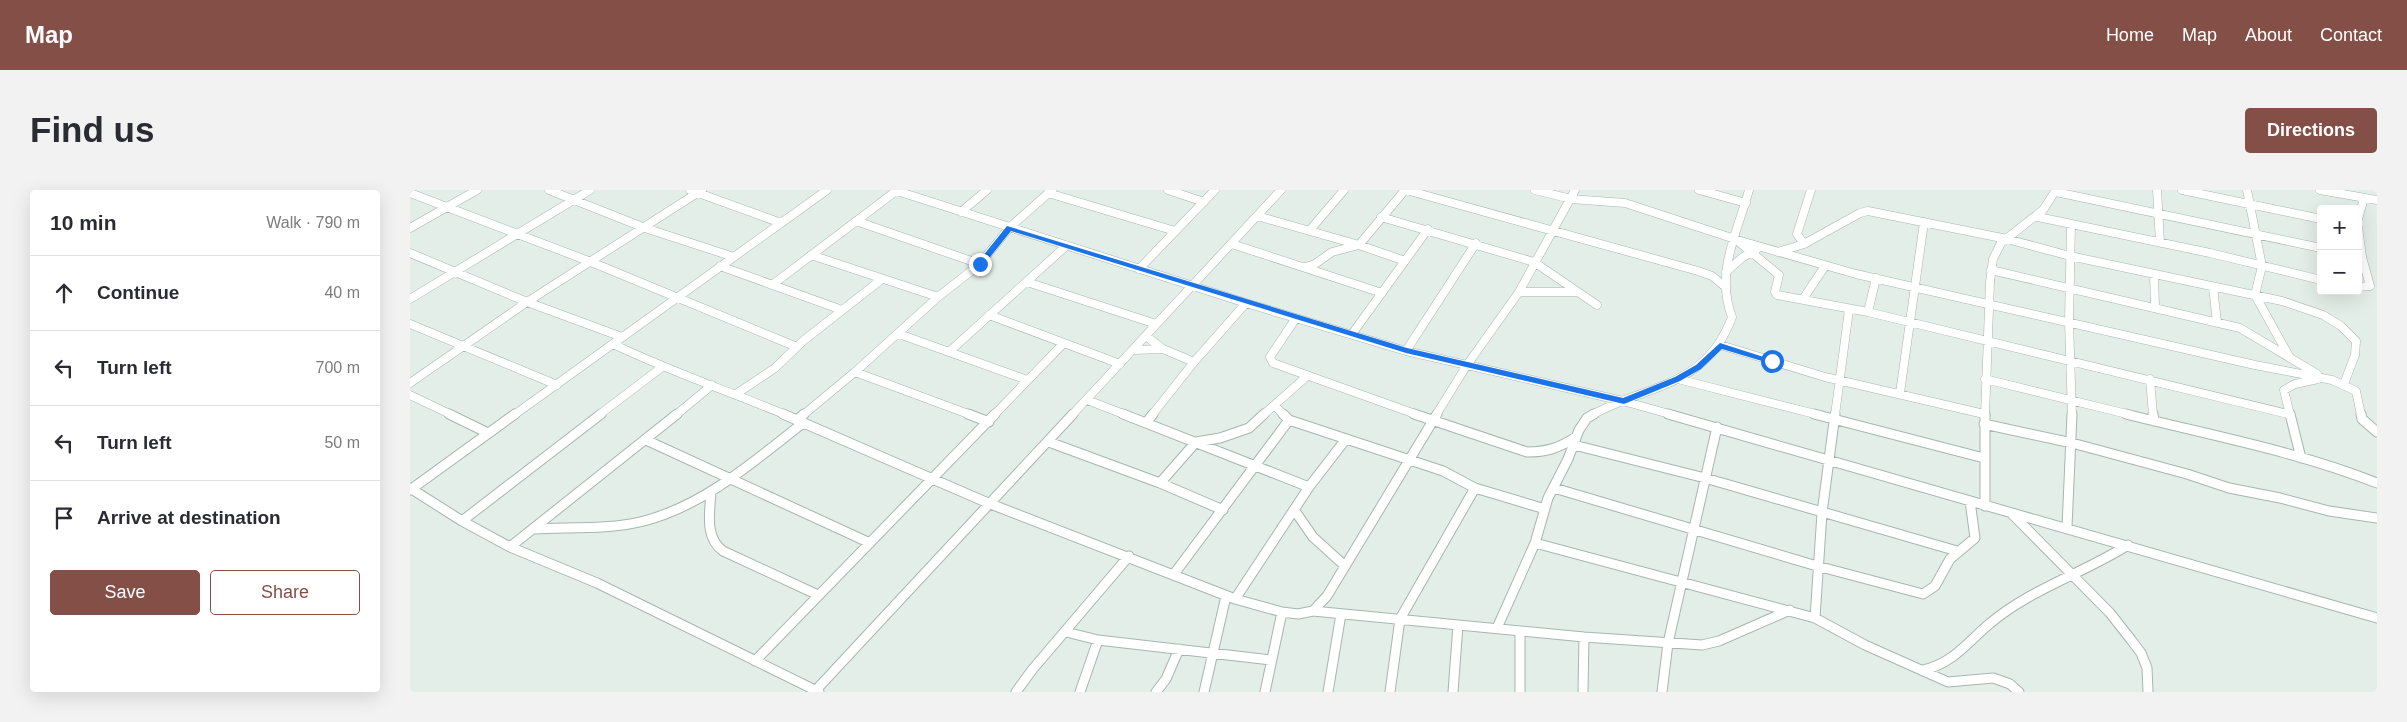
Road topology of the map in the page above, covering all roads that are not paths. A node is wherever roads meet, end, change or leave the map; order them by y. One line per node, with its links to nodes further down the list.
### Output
1 (477, 190): 33 (street)
2 (549, 190): 27 (street)
3 (590, 190): 27 (street)
4 (828, 190): 41 (street)
5 (895, 190): 34 (street); 40 (street)
6 (987, 190): 34 (street)
7 (1168, 190): 29 (street)
8 (1215, 190): 29 (street)
9 (1281, 190): 36 (street)
10 (1344, 190): 49 (street)
11 (1405, 190): 37 (street); 50 (street)
12 (1535, 190): 26 (street)
13 (1576, 190): 26 (street)
14 (1699, 190): 30 (street)
15 (1749, 190): 30 (street)
16 (1810, 190): 58 (street)
17 (2157, 190): 35 (street)
18 (2182, 190): 31 (street)
19 (2247, 190): 31 (street)
20 (2320, 190): 25 (street)
21 (696, 191): 41 (street); 45 (street)
22 (1050, 191): 46 (street); 48 (street)
23 (2056, 191): 35 (street); 38 (street)
24 (410, 193): 33 (street)
25 (2364, 198): 28 (street); 32 (street)
26 (1571, 199): 50 (street); 53 (street)
27 (573, 200): 45 (street); 52 (street)
28 (2377, 200)
29 (1204, 202): 48 (street)
30 (1746, 202): 53 (street)
31 (2249, 203): 39 (street); 51 (street)
32 (2362, 205)
33 (446, 208): 44 (street); 52 (street)
34 (961, 212): 46 (street)
35 (2159, 212): 51 (street); 55 (street)
36 (1257, 216): 49 (street); 57 (street)
37 (1381, 216): 47 (street); 59 (street)
38 (2038, 216): 43 (street); 54 (street)
39 (2317, 218)
40 (856, 221): 66 (street); 73 (street)
41 (781, 222): 68 (street)
42 (1924, 222): 54 (street); 58 (street); 92 (street)
43 (2071, 224): 55 (street); 67 (street)
44 (410, 228)
45 (645, 228): 68 (street); 70 (street)
46 (1009, 228): 60 (street); 73 (street)
47 (1428, 229): 56 (street); 69 (street)
48 (1175, 230): 78 (street)
49 (1310, 230): 59 (street)
50 (1553, 230): 71 (street); 89 (street)
51 (2256, 233): 62 (street); 76 (street)
52 (514, 234): 70 (street); 80 (street)
53 (1736, 239): 61 (street); 64 (street); 81 (street)
54 (2007, 239): 67 (street); 79 (street)
55 (2160, 242): 76 (street)
56 (1476, 243): 71 (street); 130 (street)
57 (1232, 244): 77 (street); 87 (street)
58 (1804, 244): 65 (street)
59 (1359, 245): 69 (street); 77 (street)
60 (1066, 246): 78 (street); 86 (street)
61 (1763, 247): 64 (street); 65 (street)
62 (2317, 247)
63 (410, 252): 80 (street)
64 (1752, 252): 81 (street); 101 (street)
65 (1778, 252): 75 (street)
66 (811, 255): 84 (street); 88 (street)
67 (2070, 256): 82 (street); 93 (street)
68 (734, 257): 74 (street)
69 (1405, 261): 96 (street)
70 (591, 262): 98 (street); 102 (street)
71 (1534, 262): 94 (street); 95 (street)
72 (2362, 263): 91 (street)
73 (980, 264): 99 (street)
74 (720, 266): 88 (street); 98 (street)
75 (1825, 266): 83 (street); 101 (street)
76 (2262, 266): 85 (street); 97 (street)
77 (1305, 268): 96 (street)
78 (1139, 269): 87 (street)
79 (1991, 270): 93 (street); 105 (street)
80 (453, 271): 100 (street); 102 (street)
81 (1726, 272): 89 (street)
82 (2154, 274): 90 (street); 106 (street)
83 (1876, 278): 92 (street); 109 (street)
84 (882, 279): 99 (street); 107 (street)
85 (2317, 279)
86 (1026, 282): 110 (street); 116 (street)
87 (1192, 284): 103 (street); 116 (street)
88 (772, 285): 107 (street)
89 (1723, 285): 125 (street)
90 (2213, 286): 97 (street); 114 (street)
91 (2362, 287)
92 (1916, 288): 105 (street); 112 (street)
93 (2069, 288): 106 (street); 113 (street)
94 (1519, 292): 95 (street); 135 (street)
95 (1576, 292): 104 (street)
96 (1382, 293): 118 (street)
97 (2254, 295): 132 (street); 146 (street)
98 (675, 298): 120 (street); 126 (street)
99 (938, 298): 117 (street)
100 (410, 299)
101 (1803, 299): 108 (street)
102 (527, 302): 120 (street); 124 (street)
103 (1246, 303): 111 (street); 133 (street)
104 (1597, 305)
105 (1989, 305): 113 (street); 121 (street)
106 (2155, 308): 114 (street)
107 (842, 310): 126 (street)
108 (1849, 310): 109 (street); 144 (street)
109 (1868, 312): 112 (street)
110 (989, 315): 123 (street); 129 (street)
111 (1296, 318): 118 (street); 138 (street)
112 (1909, 322): 121 (street); 149 (street)
113 (2069, 322): 131 (street); 140 (street)
114 (2217, 322): 132 (street)
115 (410, 324): 124 (street)
116 (1156, 324): 119 (street)
117 (899, 334): 129 (street); 137 (street)
118 (1352, 334): 130 (street)
119 (1146, 336): 127 (street); 128 (street)
120 (622, 337): 122 (street)
121 (1987, 341): 131 (street); 139 (street)
122 (613, 344): 136 (street); 147 (street)
123 (1063, 344): 134 (street); 143 (street)
124 (463, 346): 145 (street); 147 (street)
125 (1720, 346): 141 (street); 144 (street)
126 (797, 347): 150 (street)
127 (1133, 350): 128 (street); 134 (street)
128 (1163, 350): 133 (street)
129 (950, 351): 143 (street)
130 (1406, 351): 135 (street)
131 (2070, 359): 142 (street); 153 (street)
132 (2292, 360): 140 (street)
133 (1194, 362): 164 (street)
134 (1120, 364): 152 (street)
135 (1467, 365): 154 (street); 161 (street)
136 (662, 367): 148 (street); 199 (street)
137 (855, 372): 160 (street); 163 (street)
138 (1306, 376): 155 (street); 161 (street)
139 (1985, 378): 153 (street); 156 (street)
140 (2323, 378): 146 (street); 157 (street)
141 (1678, 379): 154 (street); 158 (street)
142 (2150, 379): 157 (street); 162 (street)
143 (1027, 380): 163 (street)
144 (1838, 380): 149 (street); 158 (street)
145 (410, 383)
146 (2344, 384): 167 (street)
147 (557, 385): 168 (street)
148 (712, 385): 150 (street); 170 (street)
149 (1900, 393): 156 (street)
150 (736, 394): 160 (street)
151 (410, 395): 168 (street)
152 (1087, 400): 164 (street); 172 (street)
153 (2073, 400): 162 (street); 174 (street)
154 (1624, 401): 166 (street); 171 (street)
155 (1275, 406): 159 (street); 173 (street)
156 (1984, 414): 165 (street)
157 (2288, 414): 176 (street)
158 (1833, 418): 175 (street); 178 (street)
159 (1289, 420): 169 (street); 179 (street)
160 (800, 421): 180 (street); 181 (street)
161 (1433, 421): 171 (street); 177 (street)
162 (2154, 421): 176 (street)
163 (989, 422): 181 (street)
164 (1146, 423): 173 (street)
165 (1984, 424): 174 (street); 175 (street)
166 (1717, 427): 178 (street); 182 (street)
167 (2377, 432)
168 (488, 433): 188 (street)
169 (1346, 439): 177 (street); 185 (street)
170 (646, 440): 180 (street); 202 (street)
171 (1575, 441): 182 (street); 187 (street)
172 (1049, 442): 184 (street); 191 (street)
173 (1196, 442): 179 (street); 184 (street)
174 (2072, 443): 198 (street); 200 (street)
175 (1984, 458): 192 (street)
176 (2301, 458): 183 (street)
177 (1411, 460): 186 (street); 209 (street)
178 (1830, 461): 190 (street); 196 (street)
179 (1256, 466): 185 (street); 194 (street)
180 (732, 478): 189 (street); 203 (street)
181 (934, 478): 191 (street); 203 (street)
182 (1705, 478): 196 (street); 201 (street)
183 (2377, 483)
184 (1160, 484): 194 (street)
185 (1309, 487): 195 (street)
186 (1475, 488): 193 (street); 222 (street)
187 (1554, 488): 193 (street); 201 (street)
188 (411, 489): 199 (street)
189 (711, 491): 202 (street); 214 (street)
190 (1970, 501): 192 (street); 207 (street)
191 (988, 503): 208 (street); 235 (street)
192 (1985, 506): 197 (street)
193 (1544, 509): 204 (street)
194 (1223, 510): 211 (street)
195 (1295, 511): 209 (street); 215 (street)
196 (1822, 513): 207 (street); 210 (street)
197 (2011, 513): 200 (street); 212 (street)
198 (2377, 518)
199 (462, 521): 206 (street)
200 (2067, 527): 205 (street)
201 (1695, 528): 210 (street); 213 (street)
202 (533, 529): 206 (street)
203 (870, 543): 214 (street)
204 (1534, 543): 213 (street); 224 (street)
205 (2128, 545): 212 (street); 221 (street)
206 (510, 547): 233 (street)
207 (1957, 551): 210 (street)
208 (1129, 556): 211 (street); 226 (street)
209 (1345, 566): 217 (street)
210 (1817, 566): 220 (street)
211 (1174, 574): 215 (street)
212 (2073, 575): 234 (street); 248 (street)
213 (1683, 582): 216 (street); 229 (street)
214 (818, 595): 233 (street)
215 (1231, 597): 218 (street); 231 (street)
216 (1790, 610): 220 (street); 229 (street)
217 (1313, 611): 218 (street); 219 (street)
218 (1282, 612): 232 (street)
219 (1341, 614): 222 (street); 241 (street)
220 (1816, 618): 234 (street)
221 (2377, 618)
222 (1400, 619): 223 (street); 242 (street)
223 (1458, 625): 224 (street); 243 (street)
224 (1498, 628): 225 (street)
225 (1520, 631): 227 (street); 244 (street)
226 (1066, 632): 228 (street); 236 (street)
227 (1584, 637): 229 (street); 245 (street)
228 (1098, 640): 230 (street); 237 (street)
229 (1668, 643): 246 (street)
230 (1179, 649): 231 (street); 238 (street)
231 (1213, 653): 232 (street); 239 (street)
232 (1271, 660): 240 (street)
233 (755, 661): 235 (street)
234 (1920, 670): 247 (street)
235 (817, 691)
236 (1016, 692)
237 (1080, 692)
238 (1156, 692)
239 (1204, 692)
240 (1265, 692)
241 (1328, 692)
242 (1390, 692)
243 (1453, 692)
244 (1520, 692)
245 (1583, 692)
246 (1662, 692)
247 (2019, 692)
248 (2148, 692)

